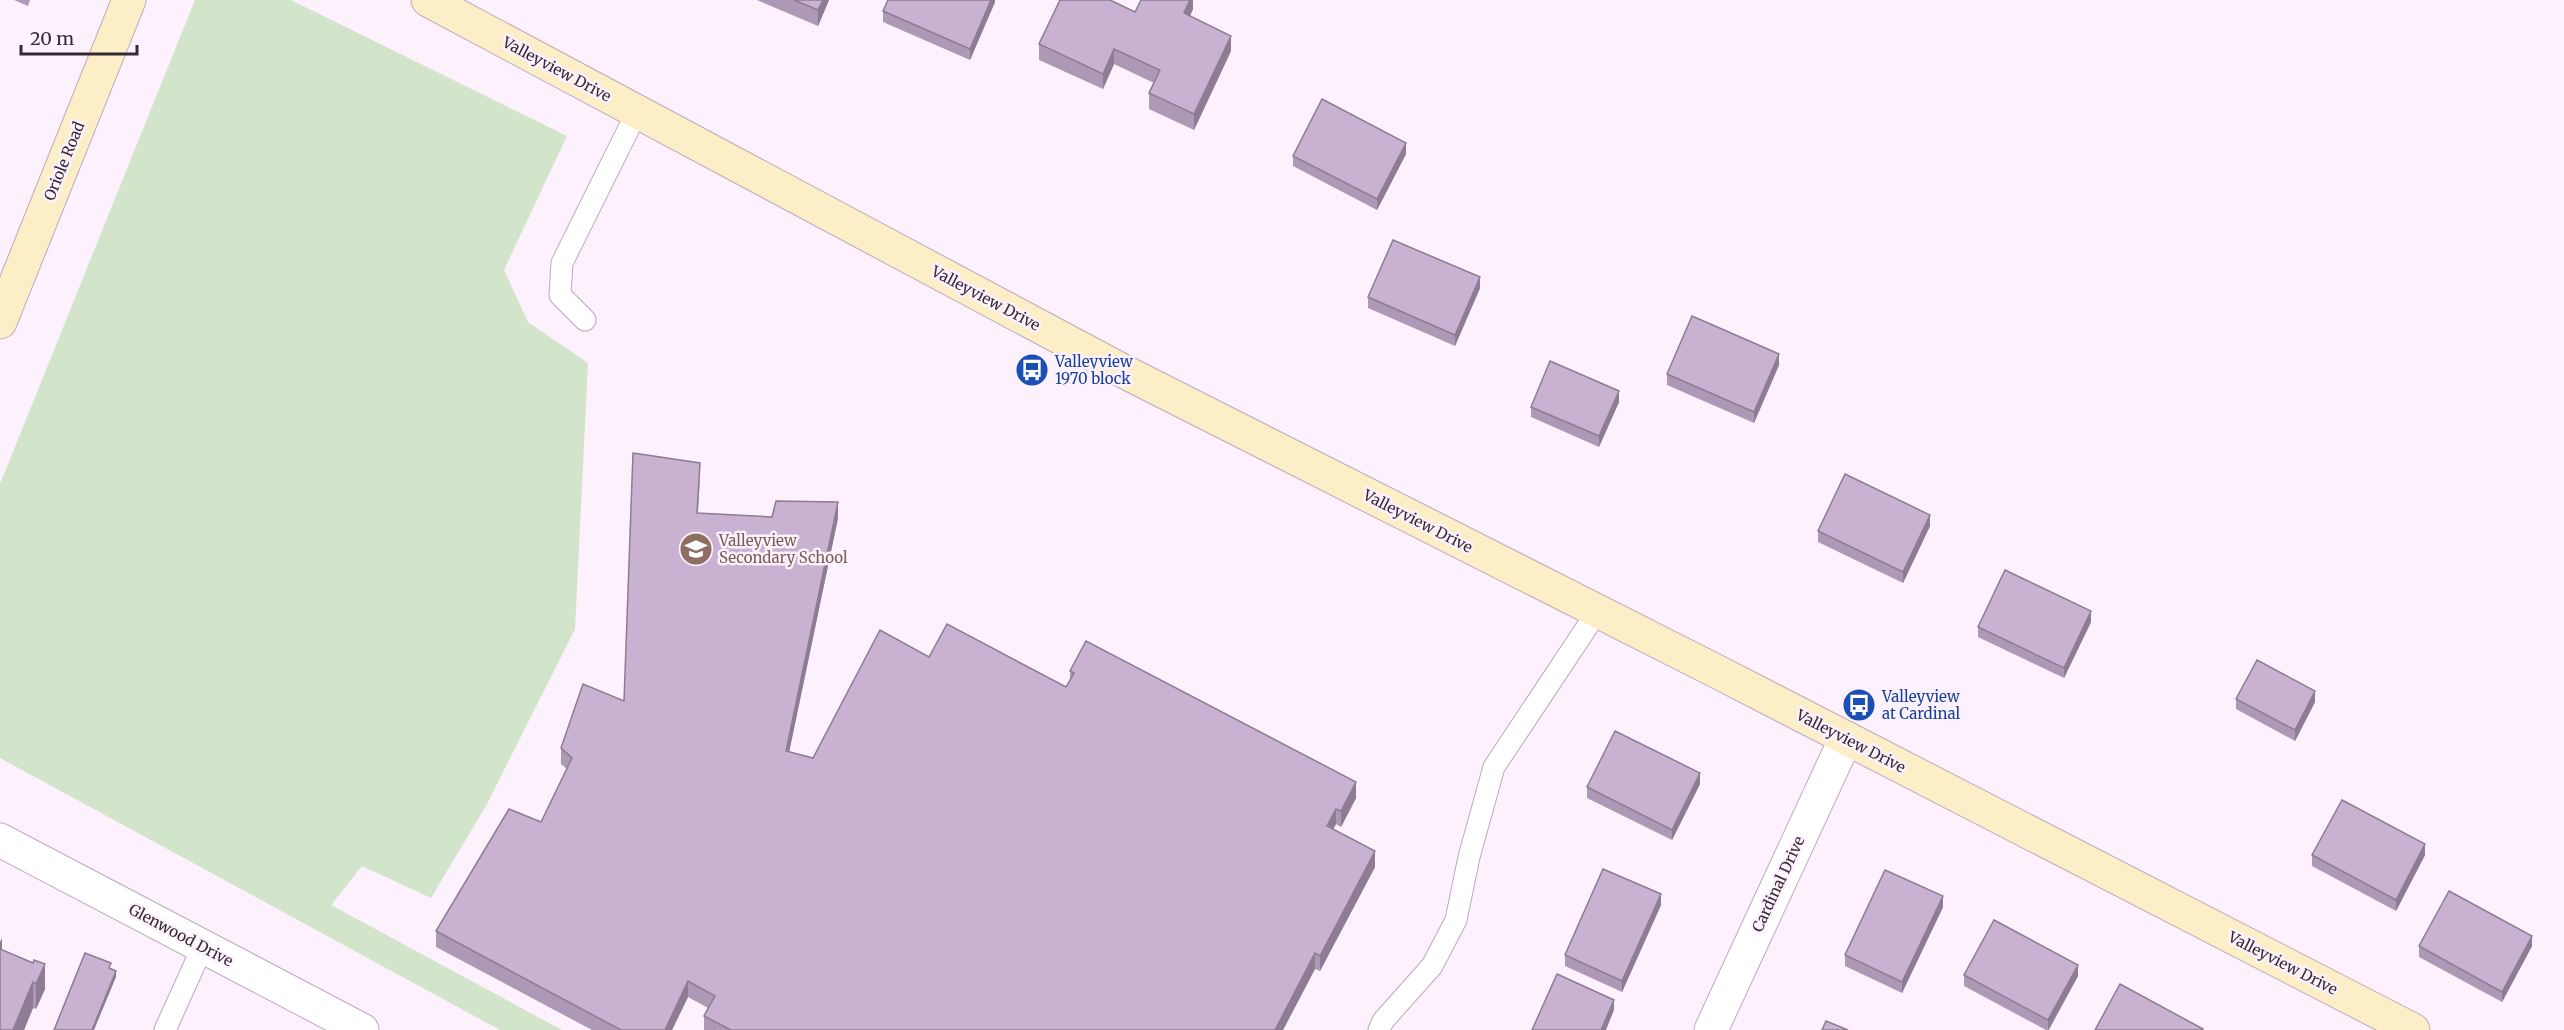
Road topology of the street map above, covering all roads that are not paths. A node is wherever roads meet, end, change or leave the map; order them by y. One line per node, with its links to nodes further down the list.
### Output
1 (129, 0): 4 (street, Oriole Road)
2 (428, 0): 3 (street, Valleyview Drive)
3 (638, 112): 5 (lane); 6 (street, Valleyview Drive)
4 (2, 313)
5 (585, 320)
6 (1597, 612): 7 (street, Valleyview Drive); 12 (lane)
7 (1846, 738): 13 (street, Cardinal Drive); 14 (street, Valleyview Drive)
8 (0, 840): 9 (street, Glenwood Drive)
9 (203, 946): 10 (lane); 11 (street, Glenwood Drive)
10 (169, 1028)
11 (362, 1030)
12 (1379, 1030)
13 (1711, 1030)
14 (2413, 1030)

